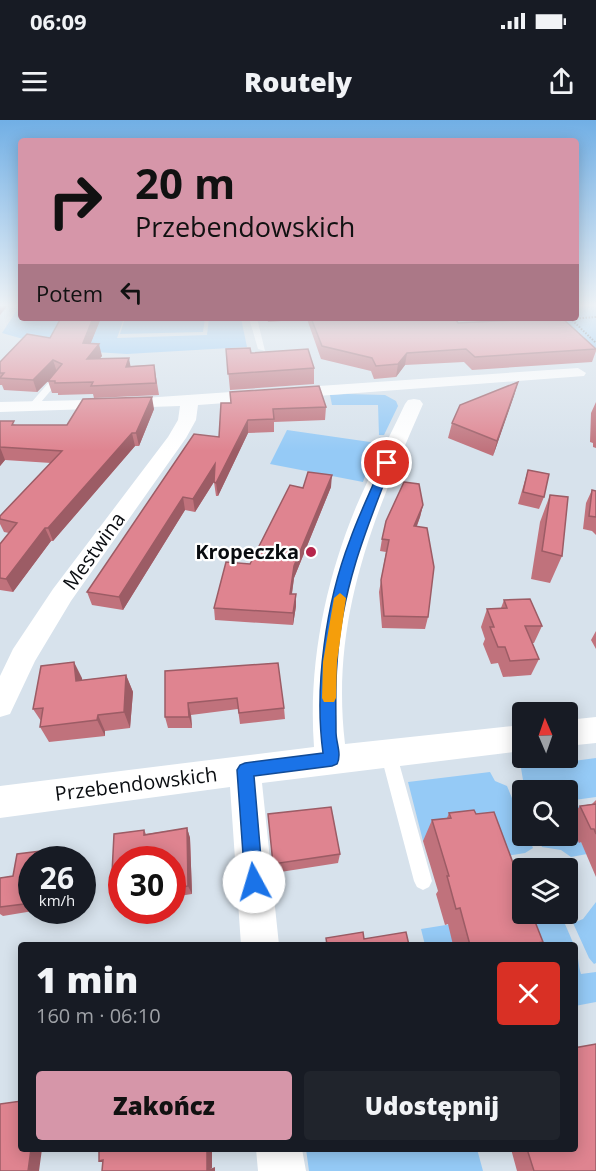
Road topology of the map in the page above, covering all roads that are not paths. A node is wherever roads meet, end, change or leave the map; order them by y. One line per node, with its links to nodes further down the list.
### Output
1 (578, 373): 3 (street)
2 (59, 376): 7 (lane)
3 (470, 381): 4 (street); 6 (street)
4 (394, 386): 5 (street); 6 (street)
5 (190, 400): 7 (street); 9 (street, Mestwina)
6 (414, 404): 14 (street)
7 (33, 406): 8 (street)
8 (0, 407)
9 (0, 705)
10 (596, 730): 11 (street)
11 (578, 732)
12 (512, 739): 13 (street, Przebendowskich)
13 (388, 752): 14 (street, Przebendowskich); 17 (lane)
14 (332, 759): 15 (street, Przebendowskich)
15 (245, 770): 16 (street, Przebendowskich); 18 (street)
16 (0, 801)
17 (423, 881)
18 (260, 942)
19 (279, 1152): 20 (street)
20 (282, 1171)

